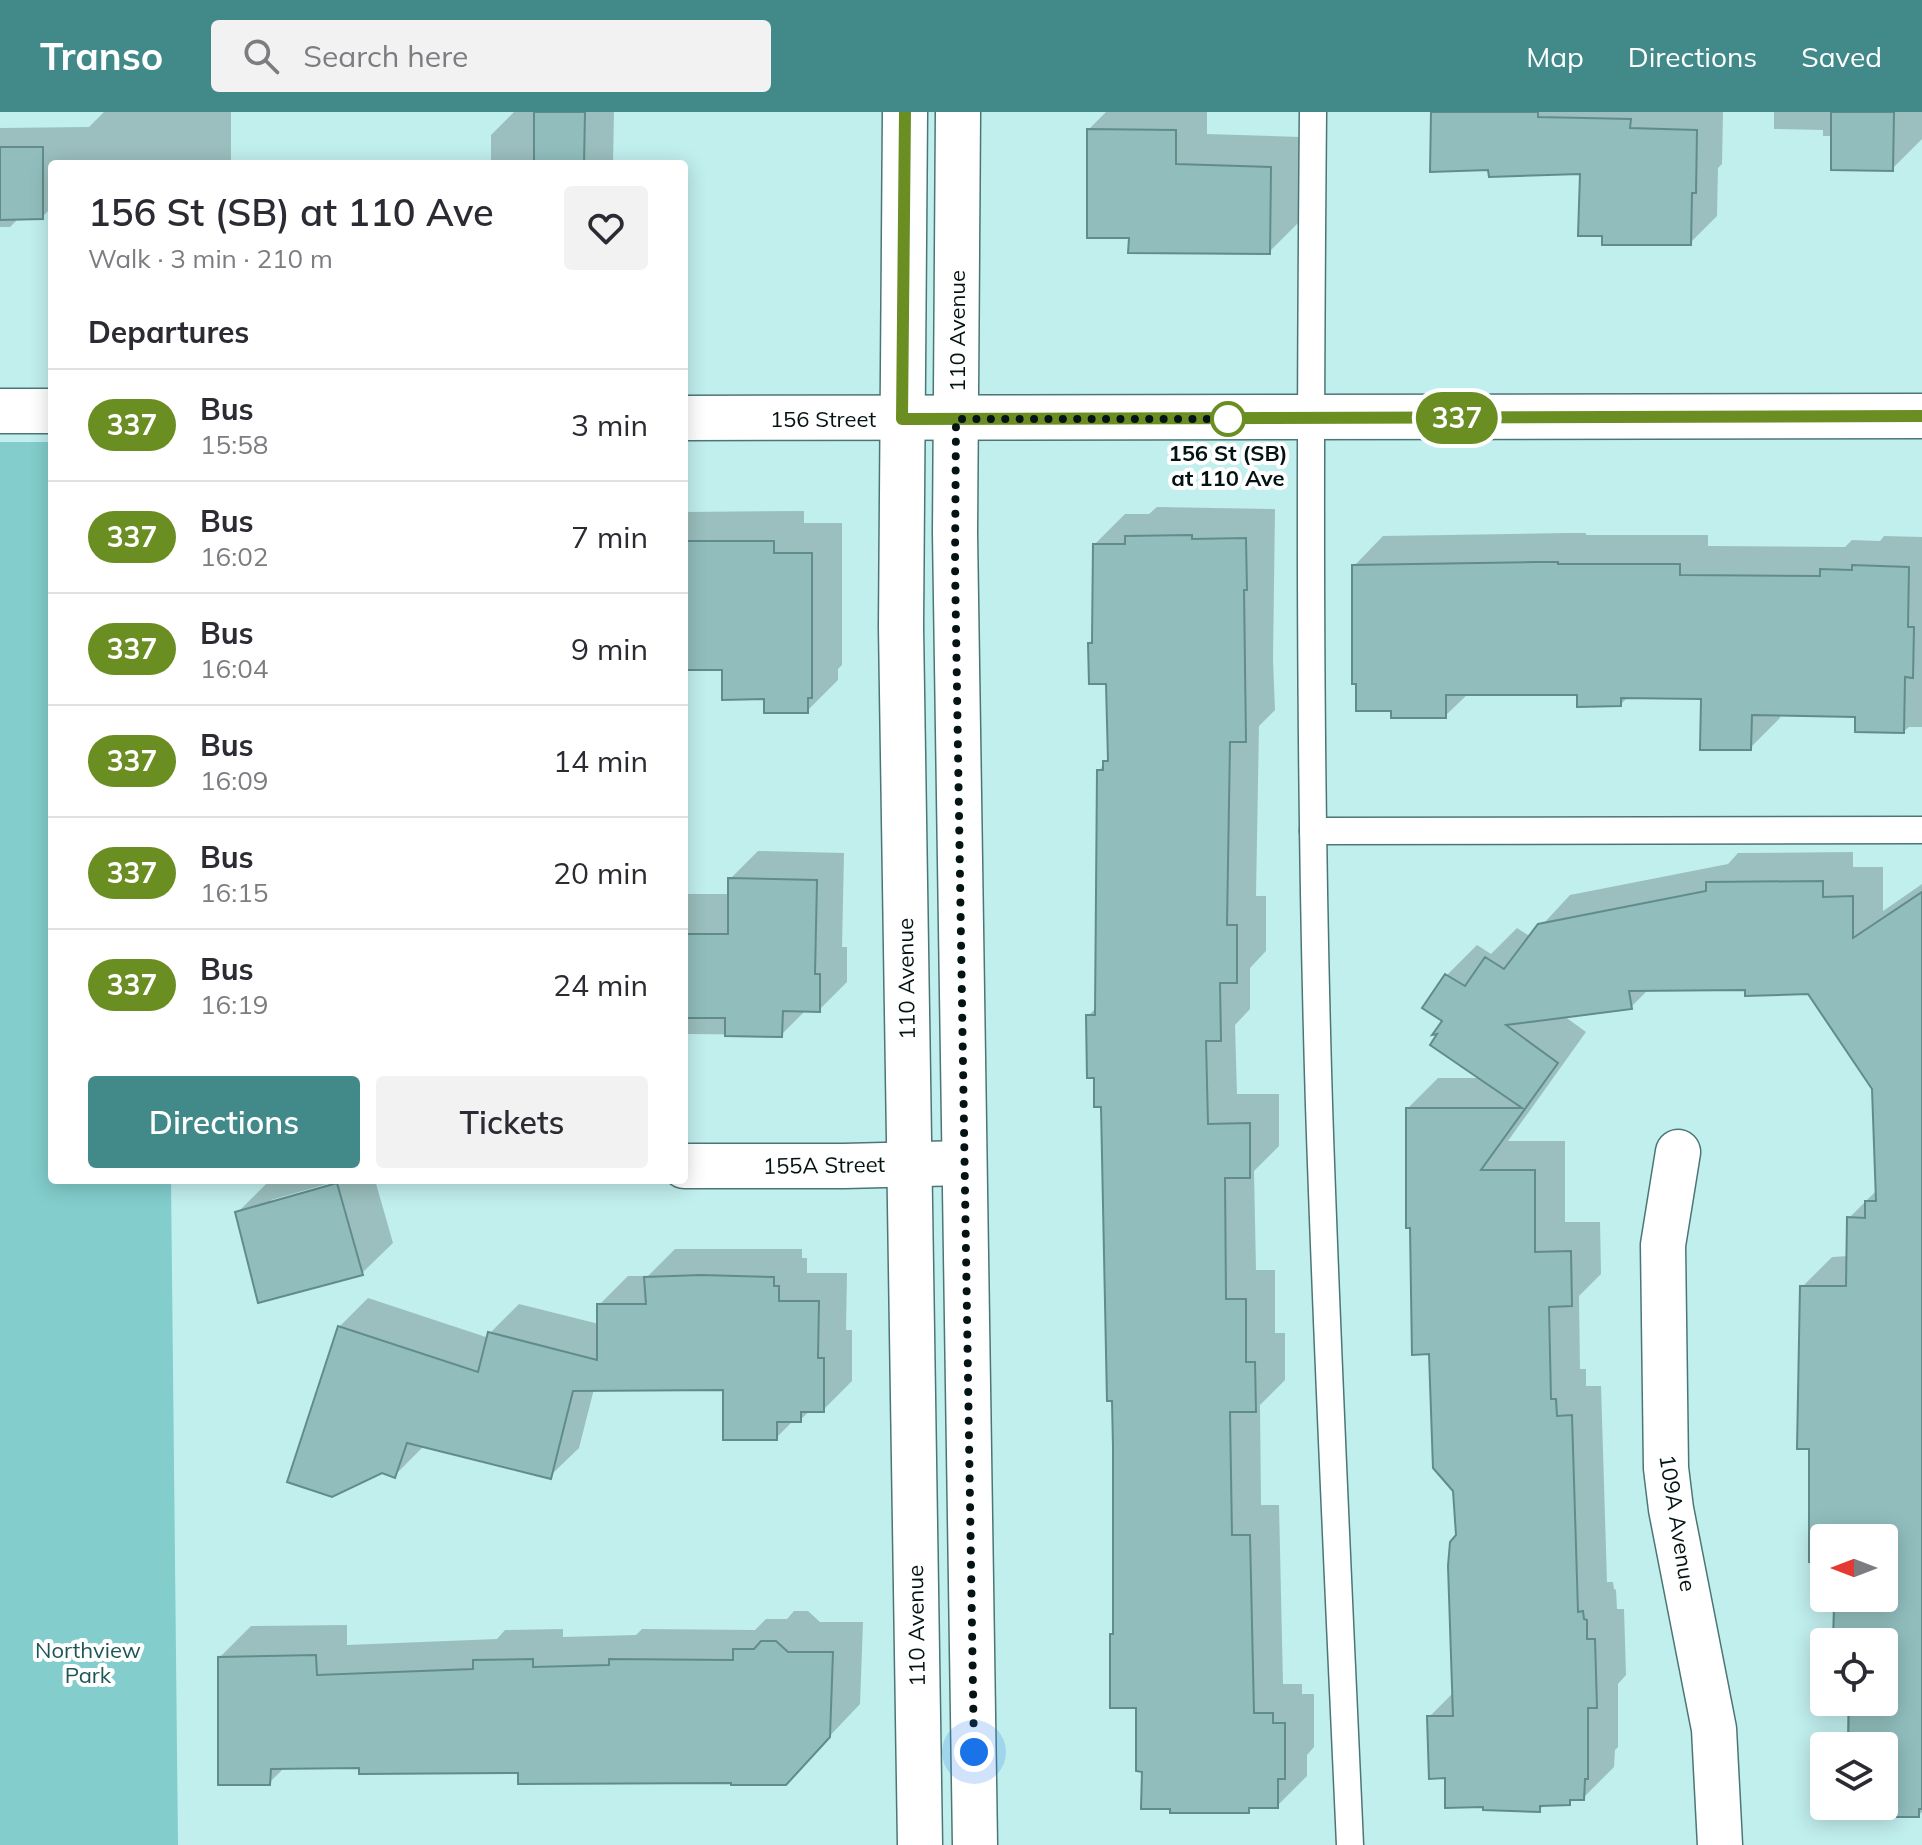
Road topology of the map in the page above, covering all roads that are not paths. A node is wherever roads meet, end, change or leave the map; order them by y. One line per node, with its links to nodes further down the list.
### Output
1 (905, 112): 9 (street, 110 Avenue)
2 (958, 112): 10 (street, 110 Avenue)
3 (1313, 112): 8 (lane)
4 (0, 411): 5 (street)
5 (48, 411)
6 (1922, 416): 8 (street, 156 Street)
7 (688, 418): 9 (street, 156 Street)
8 (1310, 418): 10 (street, 156 Street); 12 (lane)
9 (902, 419): 10 (street, 156 Street); 15 (street, 110 Avenue)
10 (956, 419): 14 (street, 110 Avenue)
11 (1922, 830): 12 (lane)
12 (1313, 831): 19 (lane)
13 (1678, 1152): 20 (street, 109A Avenue)
14 (964, 1163): 15 (street, 155A Street); 18 (street, 110 Avenue)
15 (908, 1164): 16 (street, 155A Street); 17 (street, 110 Avenue)
16 (688, 1166)
17 (920, 1845)
18 (975, 1845)
19 (1350, 1845)
20 (1720, 1845)

